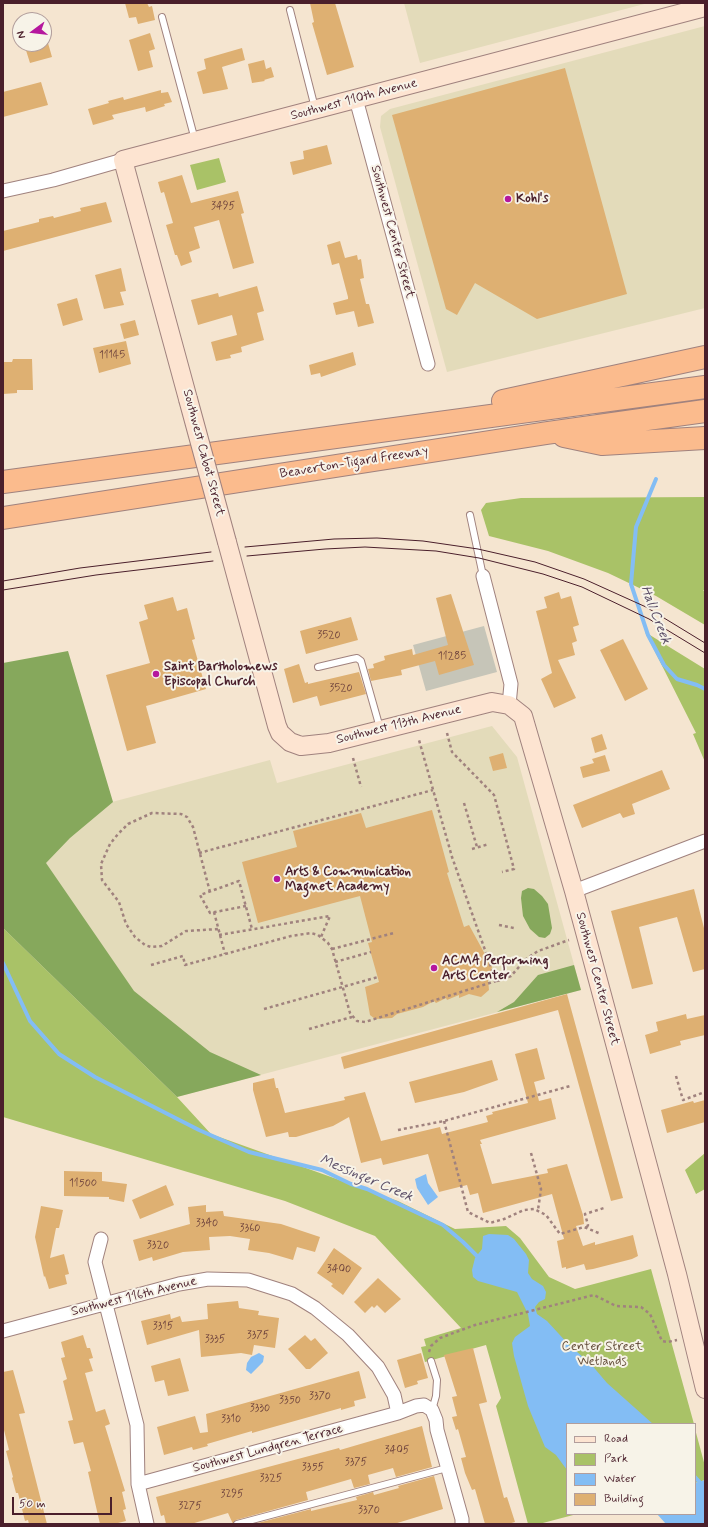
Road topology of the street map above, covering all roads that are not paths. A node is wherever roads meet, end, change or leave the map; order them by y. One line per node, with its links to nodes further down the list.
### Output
1 (705, 7): 4 (street, Southwest 110th Avenue)
2 (290, 10): 5 (lane)
3 (162, 17): 6 (lane)
4 (356, 99): 5 (street, Southwest 110th Avenue); 10 (street, Southwest Center Street)
5 (316, 110): 6 (street, Southwest 110th Avenue)
6 (195, 141): 7 (street, Southwest 110th Avenue)
7 (123, 160): 8 (street, Southwest 110th Avenue); 23 (street, Southwest Cabot Street, bridge)
8 (3, 191)
9 (705, 357): 13 (highway)
10 (428, 364)
11 (705, 387): 13 (highway, Beaverton-Tigard Freeway)
12 (705, 411): 14 (highway, Beaverton-Tigard Freeway)
13 (374, 433): 16 (highway, Beaverton-Tigard Freeway)
14 (547, 433): 15 (highway); 18 (highway, Beaverton-Tigard Freeway)
15 (705, 438)
16 (3, 482)
17 (470, 515): 19 (lane)
18 (3, 518)
19 (483, 576): 21 (street)
20 (318, 667): 22 (lane)
21 (509, 705): 22 (street, Southwest 113th Avenue); 25 (street, Southwest Center Street)
22 (380, 730): 23 (street, Southwest 113th Avenue)
23 (290, 742)
24 (705, 841): 25 (street)
25 (574, 891): 29 (street, Southwest Center Street)
26 (101, 1239): 27 (street)
27 (104, 1304): 28 (street, Southwest 116th Avenue); 33 (street, Southwest 116th Avenue); 35 (street)
28 (3, 1331)
29 (701, 1356): 31 (street, Southwest Center Street)
30 (431, 1361): 32 (lane)
31 (705, 1389)
32 (432, 1410): 33 (street, Southwest Lundgren Terrace); 34 (street)
33 (398, 1413): 35 (street, Southwest Lundgren Terrace)
34 (447, 1468): 37 (lane); 38 (street)
35 (138, 1484): 36 (street)
36 (147, 1524)
37 (237, 1524)
38 (462, 1524)

